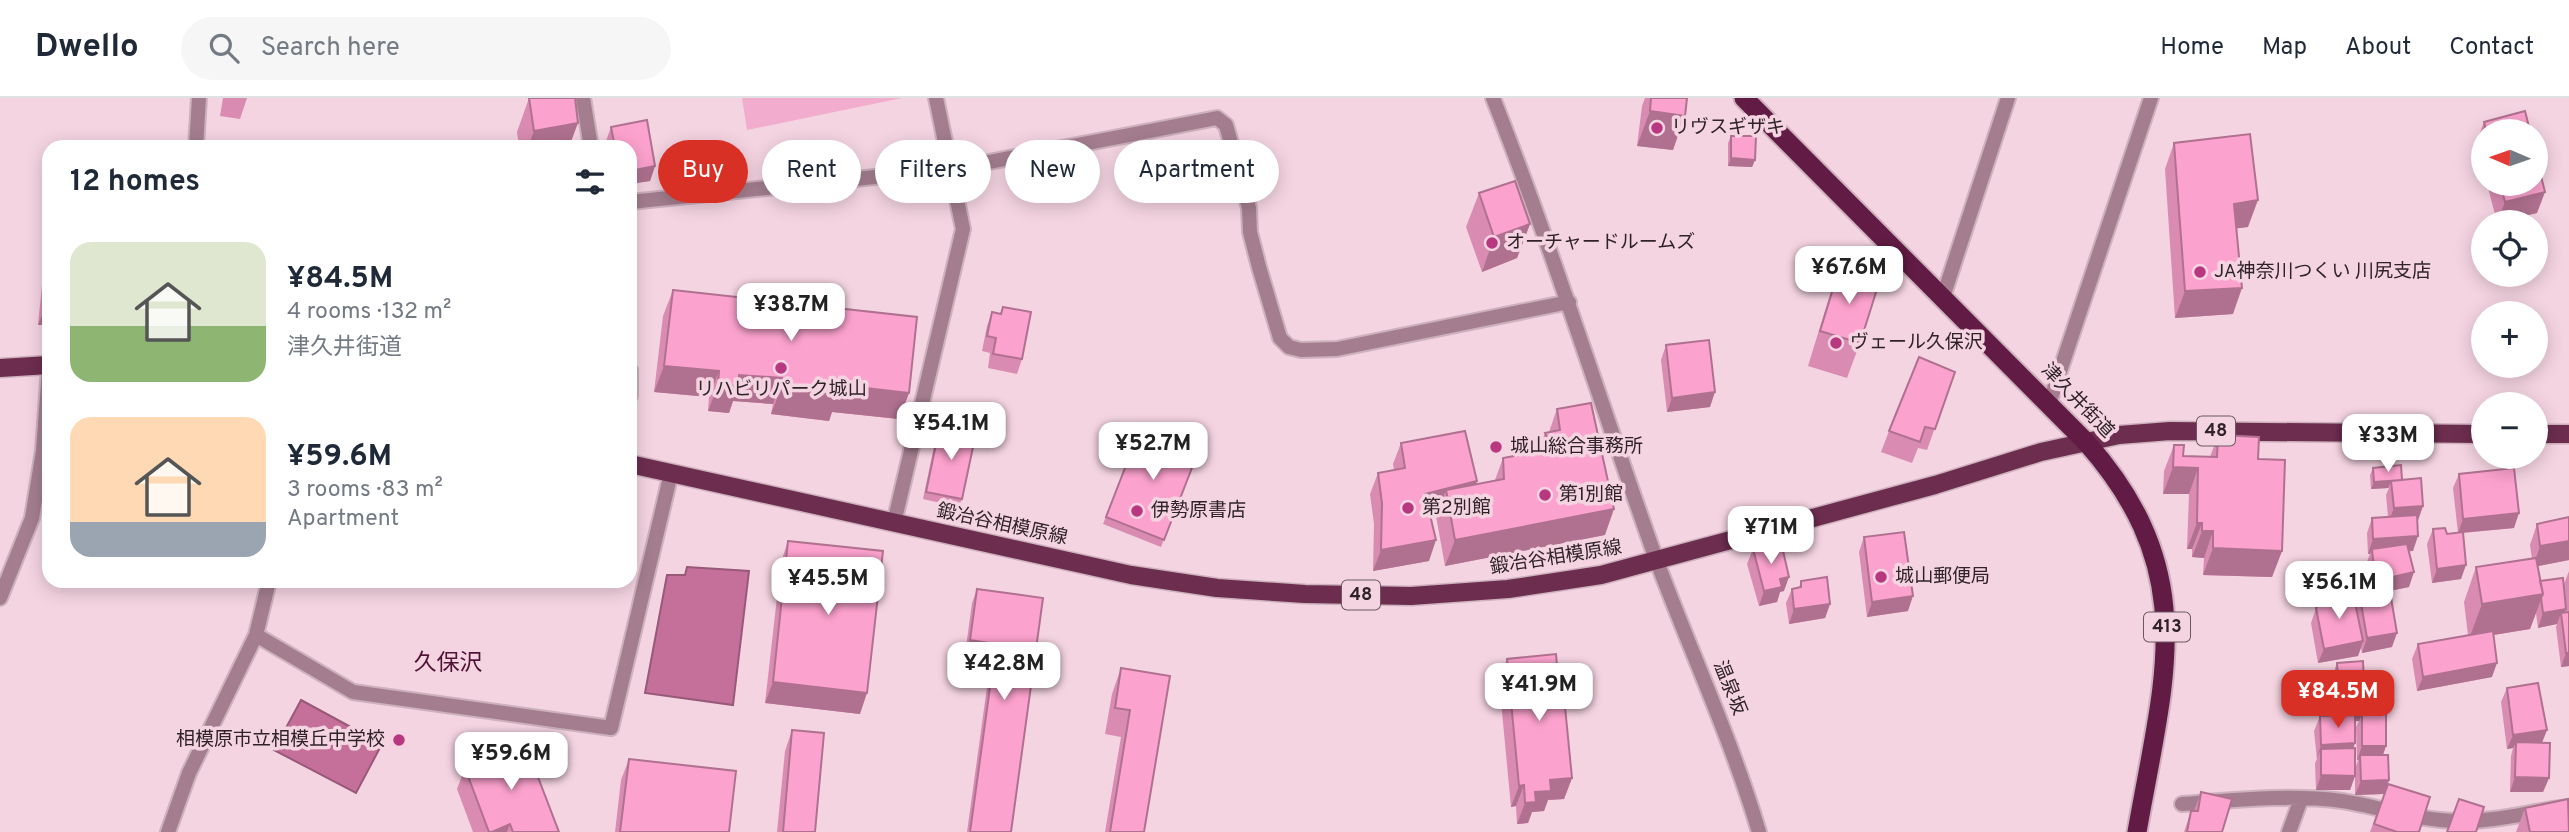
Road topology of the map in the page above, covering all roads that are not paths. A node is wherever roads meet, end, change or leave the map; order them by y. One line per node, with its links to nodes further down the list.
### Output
1 (199, 98): 8 (street)
2 (583, 98): 9 (street)
3 (936, 98): 10 (street)
4 (1493, 98): 16 (street, 温泉坂)
5 (1744, 98): 15 (highway, 津久井街道 / 413)
6 (2008, 98): 15 (street)
7 (2151, 98): 19 (street)
8 (196, 140)
9 (591, 140)
10 (946, 140)
11 (991, 162): 16 (street)
12 (875, 177): 13 (street)
13 (637, 201)
14 (959, 203): 27 (street)
15 (1943, 297): 19 (highway, 津久井街道 / 413)
16 (1569, 302): 28 (street, 温泉坂)
17 (42, 367): 18 (main road)
18 (0, 368)
19 (2049, 404): 23 (highway, 津久井街道 / 413)
20 (2471, 433): 23 (main road, 鍛冶谷相模原線 / 48)
21 (2548, 434): 22 (main road)
22 (2569, 434)
23 (2086, 442): 28 (main road, 鍛冶谷相模原線 / 48); 38 (highway, 津久井街道 / 413)
24 (42, 457): 30 (street)
25 (637, 466): 26 (main road, 鍛冶谷相模原線 / 48)
26 (671, 473): 27 (main road, 鍛冶谷相模原線 / 48); 31 (street)
27 (894, 523): 28 (main road, 鍛冶谷相模原線 / 48)
28 (1657, 562): 37 (street, 温泉坂)
29 (267, 588): 31 (street)
30 (0, 598)
31 (256, 635): 36 (street)
32 (2301, 799): 33 (street); 35 (street); 39 (street)
33 (2182, 804)
34 (2569, 807): 35 (street)
35 (2487, 827)
36 (168, 832)
37 (1759, 832)
38 (2137, 832)
39 (2289, 832)

